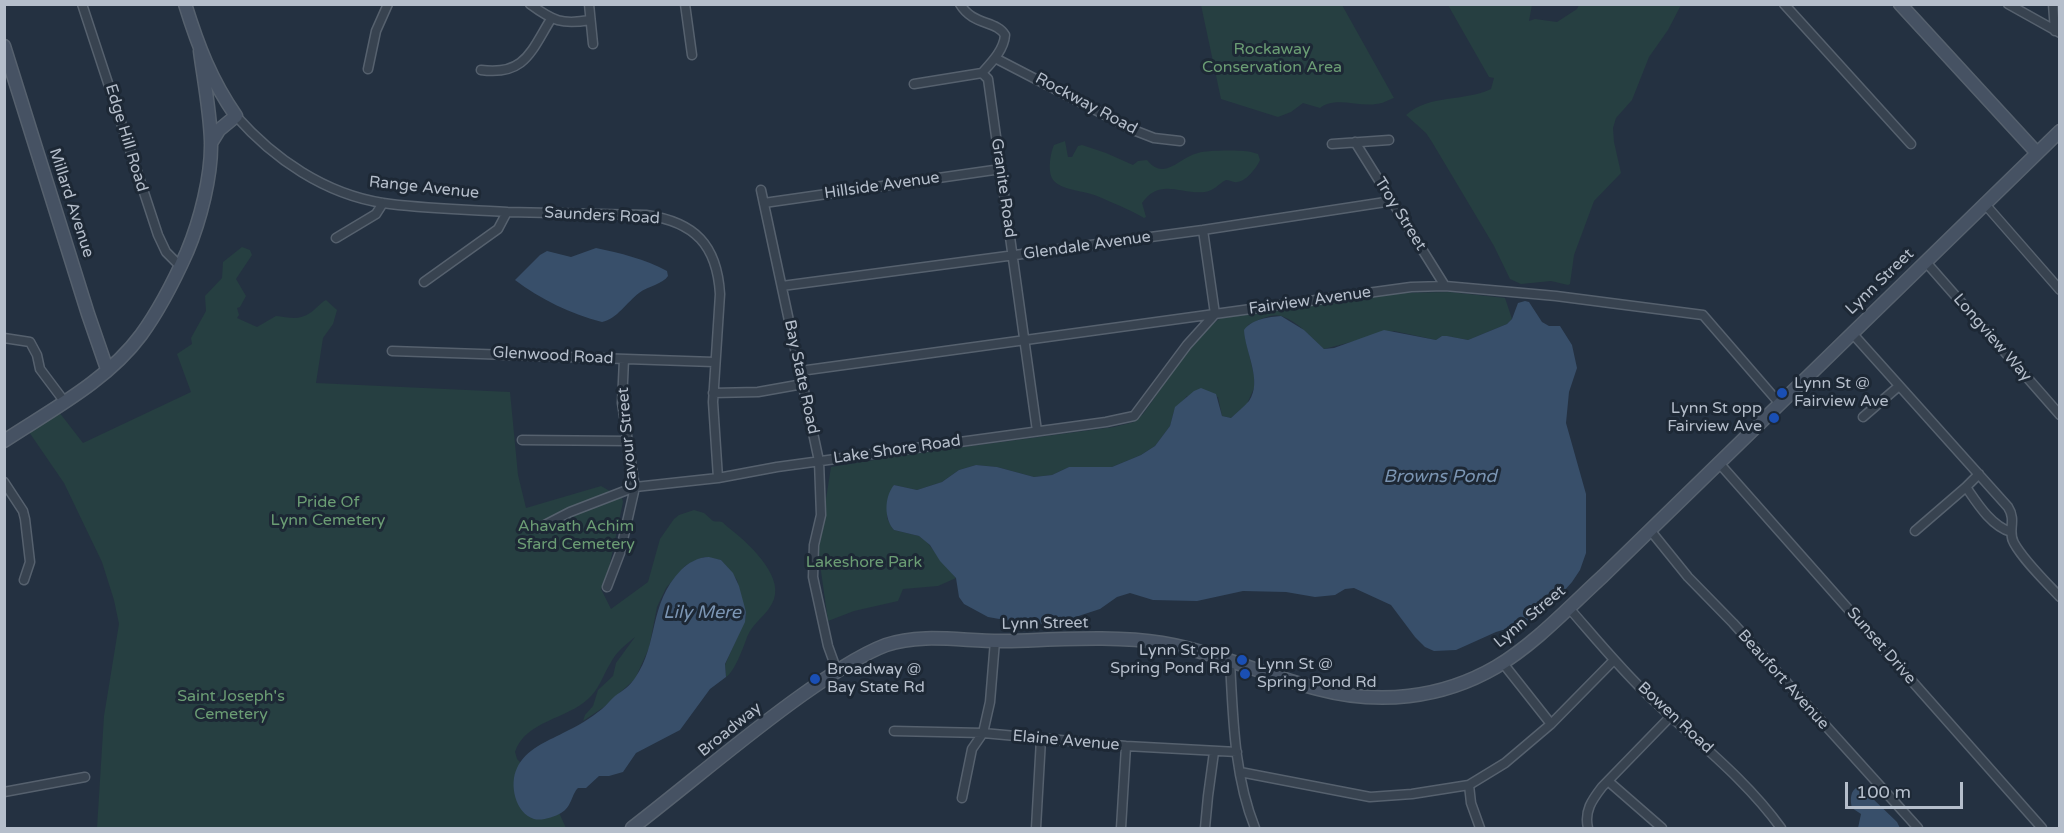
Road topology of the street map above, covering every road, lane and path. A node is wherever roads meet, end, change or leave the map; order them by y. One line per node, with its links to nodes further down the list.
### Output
1 (82, 4): 46 (street, Edge Hill Road)
2 (184, 4): 17 (main road, Range Avenue)
3 (388, 4): 20 (street)
4 (530, 4): 12 (street)
5 (589, 4): 13 (street)
6 (685, 4): 18 (street)
7 (960, 4): 19 (street)
8 (1784, 4): 33 (street)
9 (1900, 4): 34 (main road)
10 (2008, 4): 14 (street)
11 (2053, 4): 14 (street)
12 (551, 19): 13 (street); 21 (street)
13 (590, 20): 15 (street)
14 (2057, 32)
15 (593, 44)
16 (4, 46): 58 (main road, Millard Avenue)
17 (200, 51): 24 (main road, Range Avenue); 26 (main road)
18 (692, 55)
19 (995, 58): 22 (street); 29 (street, Rockway Road)
20 (368, 69)
21 (481, 70)
22 (982, 73): 23 (street); 35 (street, Granite Road)
23 (914, 84)
24 (228, 105): 25 (main road, Range Avenue); 26 (main road)
25 (236, 116): 31 (main road); 38 (street, Range Avenue)
26 (210, 121): 31 (main road)
27 (2060, 131): 34 (main road, Lynn Street)
28 (1389, 140): 30 (street)
29 (1180, 141)
30 (1356, 142): 32 (street); 37 (street, Troy Street)
31 (211, 143): 46 (main road)
32 (1332, 144)
33 (1911, 144)
34 (2037, 153): 40 (main road, Lynn Street)
35 (1001, 169): 39 (street, Hillside Avenue); 44 (street, Granite Road)
36 (761, 190): 39 (street, Bay State Road)
37 (1392, 201): 42 (street, Glendale Avenue); 49 (street, Troy Street)
38 (383, 203): 41 (street, Range Avenue); 43 (street)
39 (764, 203): 48 (street, Bay State Road)
40 (1984, 203): 45 (main road, Lynn Street); 50 (street)
41 (507, 212): 47 (street); 57 (street, Saunders Road)
42 (1203, 230): 44 (street, Glendale Avenue); 51 (street)
43 (336, 238)
44 (1013, 257): 48 (street, Glendale Avenue); 54 (street, Granite Road)
45 (1925, 261): 52 (main road, Lynn Street); 65 (street, Longview Way)
46 (180, 266): 58 (main road)
47 (424, 282)
48 (782, 286): 59 (street, Bay State Road)
49 (1445, 286): 51 (street, Fairview Avenue); 64 (street, Fairview Avenue)
50 (2060, 290)
51 (1215, 314): 54 (street, Fairview Avenue); 67 (street, Lake Shore Road)
52 (1852, 333): 61 (street); 64 (main road, Lynn Street)
53 (4, 338): 63 (street)
54 (1025, 340): 59 (street, Fairview Avenue); 67 (street, Granite Road)
55 (392, 351): 56 (street, Glenwood Road)
56 (624, 359): 57 (street, Glenwood Road); 70 (street, Cavour Street)
57 (714, 362): 62 (street, Saunders Road)
58 (108, 369): 63 (main road)
59 (800, 371): 60 (street, Bay State Road)
60 (803, 384): 62 (street); 71 (street, Bay State Road)
61 (1899, 386): 66 (street); 73 (street)
62 (713, 393): 74 (street, Saunders Road)
63 (64, 401): 69 (main road)
64 (1780, 404): 72 (main road, Lynn Street)
65 (2060, 415)
66 (1863, 417)
67 (1037, 431): 71 (street, Lake Shore Road)
68 (522, 440): 70 (street)
69 (4, 441)
70 (629, 441): 76 (street, Cavour Street)
71 (819, 461): 74 (street, Lake Shore Road); 91 (street, Bay State Road)
72 (1719, 463): 79 (main road, Lynn Street); 116 (street, Sunset Drive)
73 (1979, 474): 77 (street); 81 (street)
74 (718, 478): 76 (street, Lake Shore Road)
75 (4, 482): 82 (street)
76 (635, 487): 78 (street, Lake Shore Road); 83 (street, Cavour Street)
77 (1966, 487): 80 (street); 81 (street)
78 (539, 528)
79 (1650, 530): 85 (main road, Lynn Street); 115 (street, Beaufort Avenue)
80 (1915, 531)
81 (2011, 532): 84 (street)
82 (24, 580)
83 (607, 587)
84 (2060, 597)
85 (1569, 608): 87 (street, Bowen Road); 89 (main road, Lynn Street)
86 (995, 641): 88 (main road, Lynn Street); 90 (main road, Lynn Street); 95 (street)
87 (1614, 660): 92 (street, Bowen Road); 93 (street)
88 (1230, 661): 89 (main road, Lynn Street); 99 (street)
89 (1502, 662): 93 (street)
90 (852, 663): 91 (main road, Broadway)
91 (837, 671): 106 (main road, Broadway)
92 (1671, 716): 102 (street); 114 (street, Bowen Road)
93 (1551, 724): 103 (street)
94 (894, 731): 95 (street, Elaine Avenue)
95 (983, 733): 96 (street, Elaine Avenue); 105 (street)
96 (1041, 739): 97 (street, Elaine Avenue); 107 (street)
97 (1126, 746): 98 (street, Elaine Avenue); 108 (street)
98 (1214, 752): 99 (street, Elaine Avenue); 109 (street)
99 (1238, 752): 100 (street)
100 (1240, 772): 103 (street); 110 (street)
101 (85, 777): 104 (street)
102 (1608, 781): 112 (street); 113 (street)
103 (1469, 785): 111 (street)
104 (4, 792)
105 (962, 798)
106 (632, 828)
107 (1036, 828)
108 (1121, 828)
109 (1205, 828)
110 (1255, 828)
111 (1480, 828)
112 (1588, 828)
113 (1662, 828)
114 (1781, 828)
115 (1918, 828)
116 (2042, 828)

